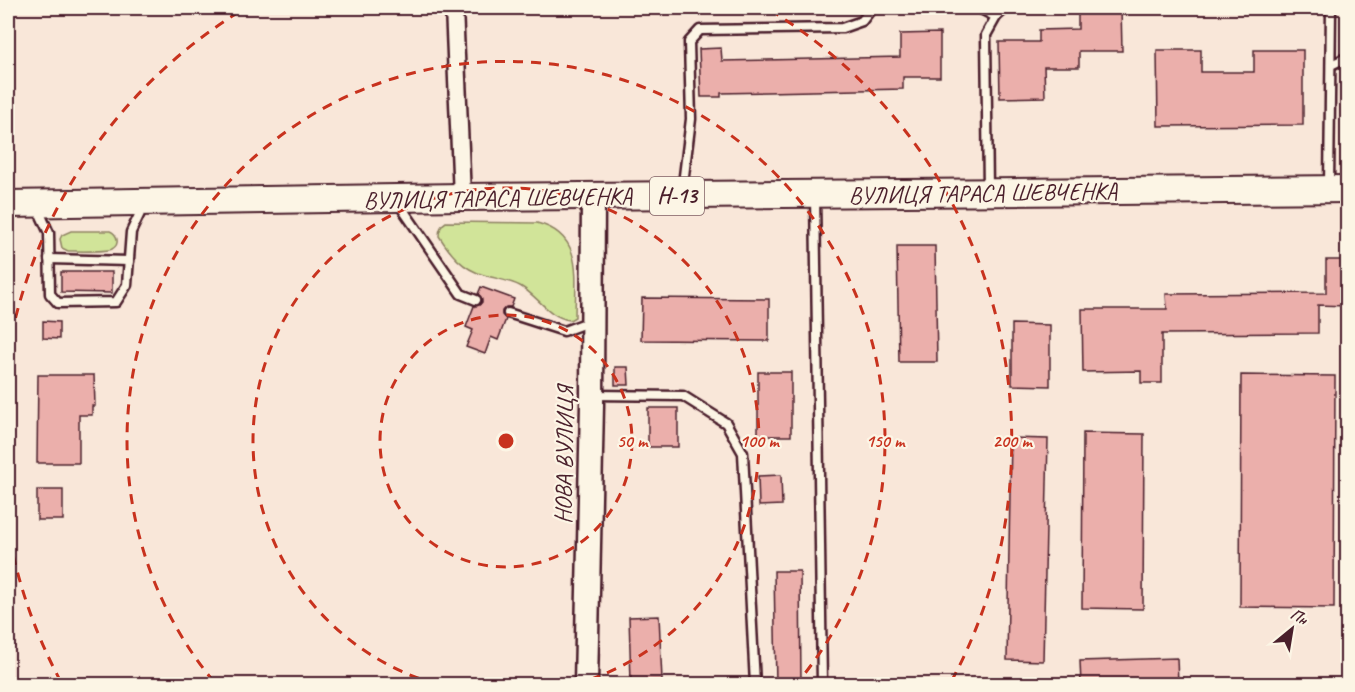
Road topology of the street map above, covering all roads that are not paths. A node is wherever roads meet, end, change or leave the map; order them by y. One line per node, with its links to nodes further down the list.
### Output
1 (454, 8): 13 (street)
2 (872, 8): 12 (lane)
3 (979, 8): 6 (lane)
4 (1006, 8): 6 (lane)
5 (1331, 8): 8 (lane)
6 (996, 17): 10 (lane)
7 (1347, 57): 8 (lane)
8 (1330, 65): 9 (lane)
9 (1338, 189): 10 (main road, ВУЛИЦЯ ТАРАСА ШЕВЧЕНКА / Н-13)
10 (988, 193): 11 (main road, ВУЛИЦЯ ТАРАСА ШЕВЧЕНКА / Н-13)
11 (815, 195): 12 (main road, ВУЛИЦЯ ТАРАСА ШЕВЧЕНКА / Н-13); 27 (lane)
12 (682, 196): 14 (main road, ВУЛИЦЯ ТАРАСА ШЕВЧЕНКА / Н-13)
13 (462, 197): 14 (main road, ВУЛИЦЯ ТАРАСА ШЕВЧЕНКА / Н-13); 15 (main road, ВУЛИЦЯ ТАРАСА ШЕВЧЕНКА / Н-13)
14 (593, 197): 23 (street, НОВА ВУЛИЦЯ)
15 (395, 199): 16 (main road, ВУЛИЦЯ ТАРАСА ШЕВЧЕНКА / Н-13); 21 (lane)
16 (146, 202): 18 (main road, ВУЛИЦЯ ТАРАСА ШЕВЧЕНКА / Н-13); 20 (lane)
17 (8, 204): 18 (main road, ВУЛИЦЯ ТАРАСА ШЕВЧЕНКА / Н-13)
18 (36, 204): 19 (lane)
19 (50, 259): 20 (lane); 20 (lane)
20 (129, 261)
21 (476, 300)
22 (508, 313): 23 (lane)
23 (593, 321): 24 (street, НОВА ВУЛИЦЯ)
24 (592, 394): 25 (street, НОВА ВУЛИЦЯ); 26 (lane)
25 (586, 684)
26 (755, 684)
27 (822, 684)

